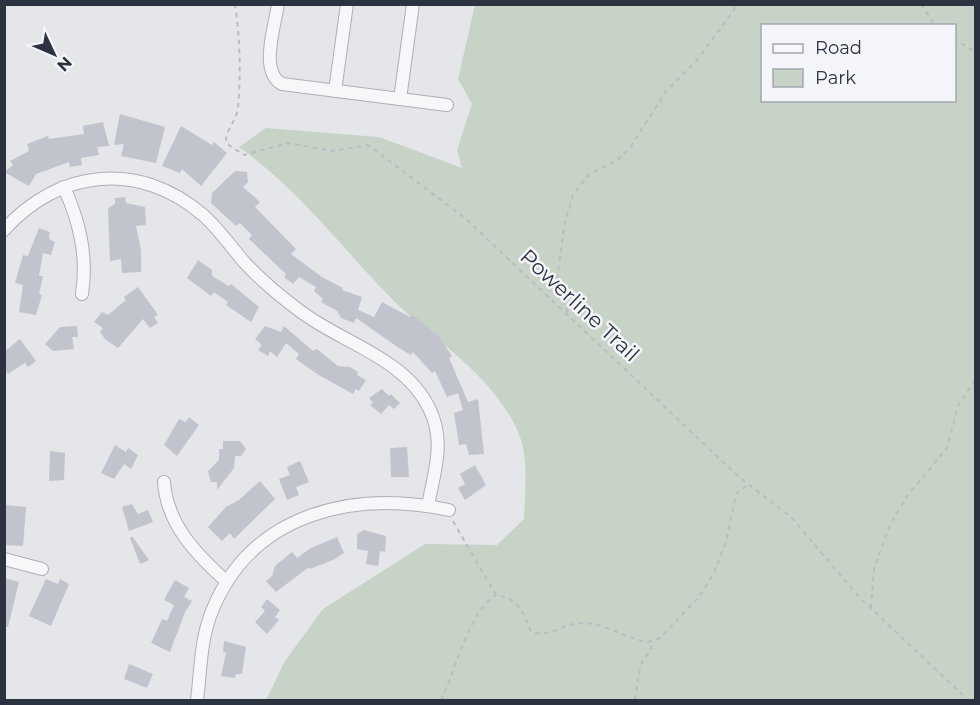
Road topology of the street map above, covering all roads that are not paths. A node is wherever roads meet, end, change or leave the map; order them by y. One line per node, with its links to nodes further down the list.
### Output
1 (278, 4): 4 (street)
2 (347, 4): 4 (street)
3 (413, 4): 5 (street)
4 (335, 91): 5 (street)
5 (400, 99): 6 (street)
6 (447, 105)
7 (64, 187): 8 (street); 9 (street); 11 (street)
8 (4, 230)
9 (82, 294)
10 (164, 482): 15 (street)
11 (428, 506): 12 (street); 15 (street)
12 (449, 510)
13 (4, 559): 14 (street)
14 (42, 568)
15 (227, 582): 16 (street)
16 (197, 700)

